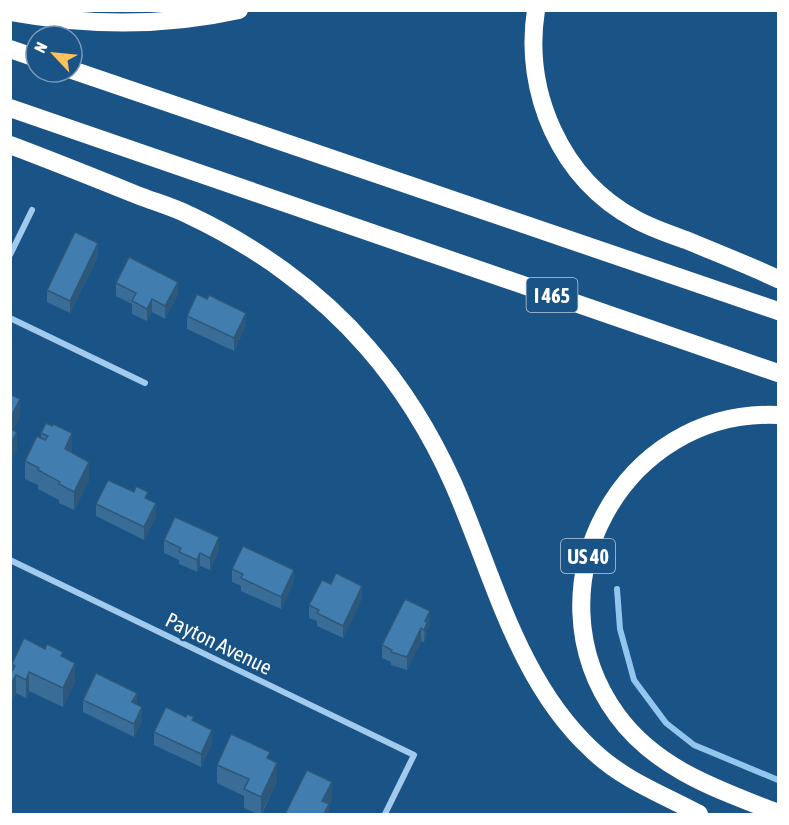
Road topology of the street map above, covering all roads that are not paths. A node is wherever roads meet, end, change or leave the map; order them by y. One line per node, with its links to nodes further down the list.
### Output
1 (239, 10): 3 (highway)
2 (536, 10): 9 (highway)
3 (10, 12)
4 (84, 74): 10 (highway)
5 (10, 108): 12 (highway, I 465)
6 (10, 145): 18 (highway)
7 (32, 210): 8 (street)
8 (10, 255)
9 (778, 279)
10 (778, 311)
11 (10, 318): 13 (street)
12 (778, 373)
13 (145, 383)
14 (778, 415): 16 (highway, US 40)
15 (10, 560): 17 (street, Payton Avenue)
16 (778, 813)
17 (386, 814)
18 (699, 814)

